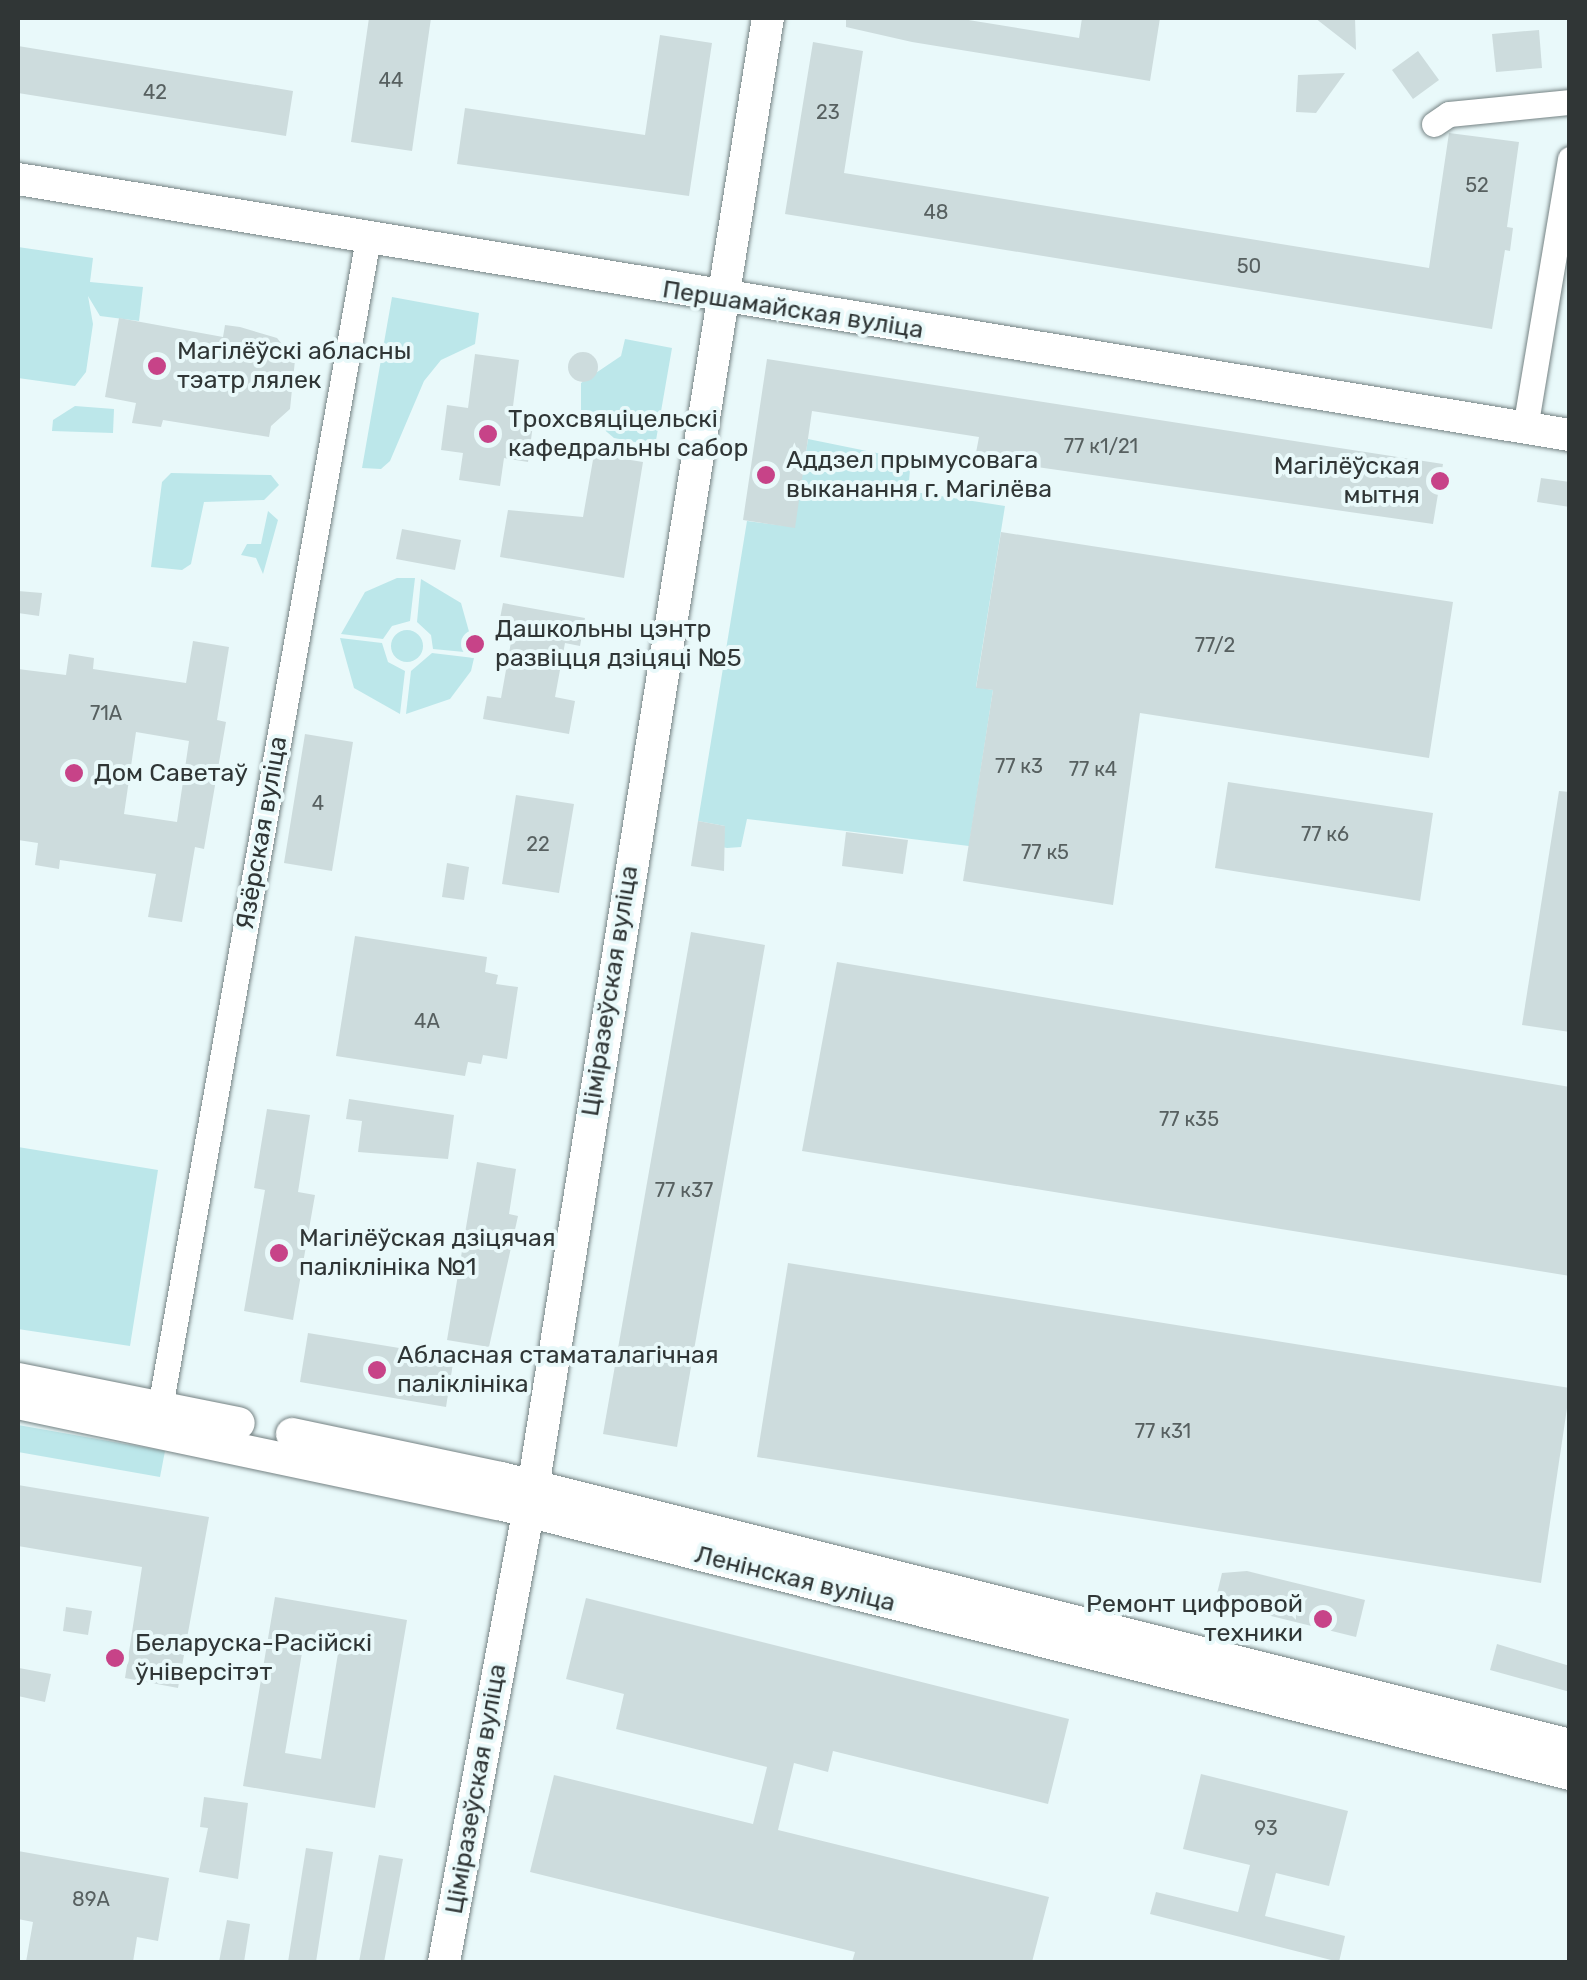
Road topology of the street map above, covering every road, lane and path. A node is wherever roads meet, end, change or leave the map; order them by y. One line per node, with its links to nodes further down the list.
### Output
1 (768, 18): 7 (main road, Ціміразеўская вуліца)
2 (1570, 102): 3 (street)
3 (1434, 124)
4 (1570, 159): 8 (street)
5 (18, 180): 6 (main road, Першамайская вуліца)
6 (368, 238): 7 (main road, Першамайская вуліца); 12 (street, Язёрская вуліца)
7 (724, 298): 8 (main road, Першамайская вуліца); 13 (main road, Ціміразеўская вуліца)
8 (1525, 428): 9 (main road, Першамайская вуліца)
9 (1570, 435)
10 (18, 1379): 12 (main road, Ленінская вуліца)
11 (18, 1403): 12 (main road, Ленінская вуліца)
12 (159, 1418): 13 (main road, Ленінская вуліца)
13 (531, 1500): 14 (main road, Ленінская вуліца); 15 (main road, Ленінская вуліца); 16 (main road, Ціміразеўская вуліца)
14 (1570, 1745)
15 (1570, 1774)
16 (444, 1962)

